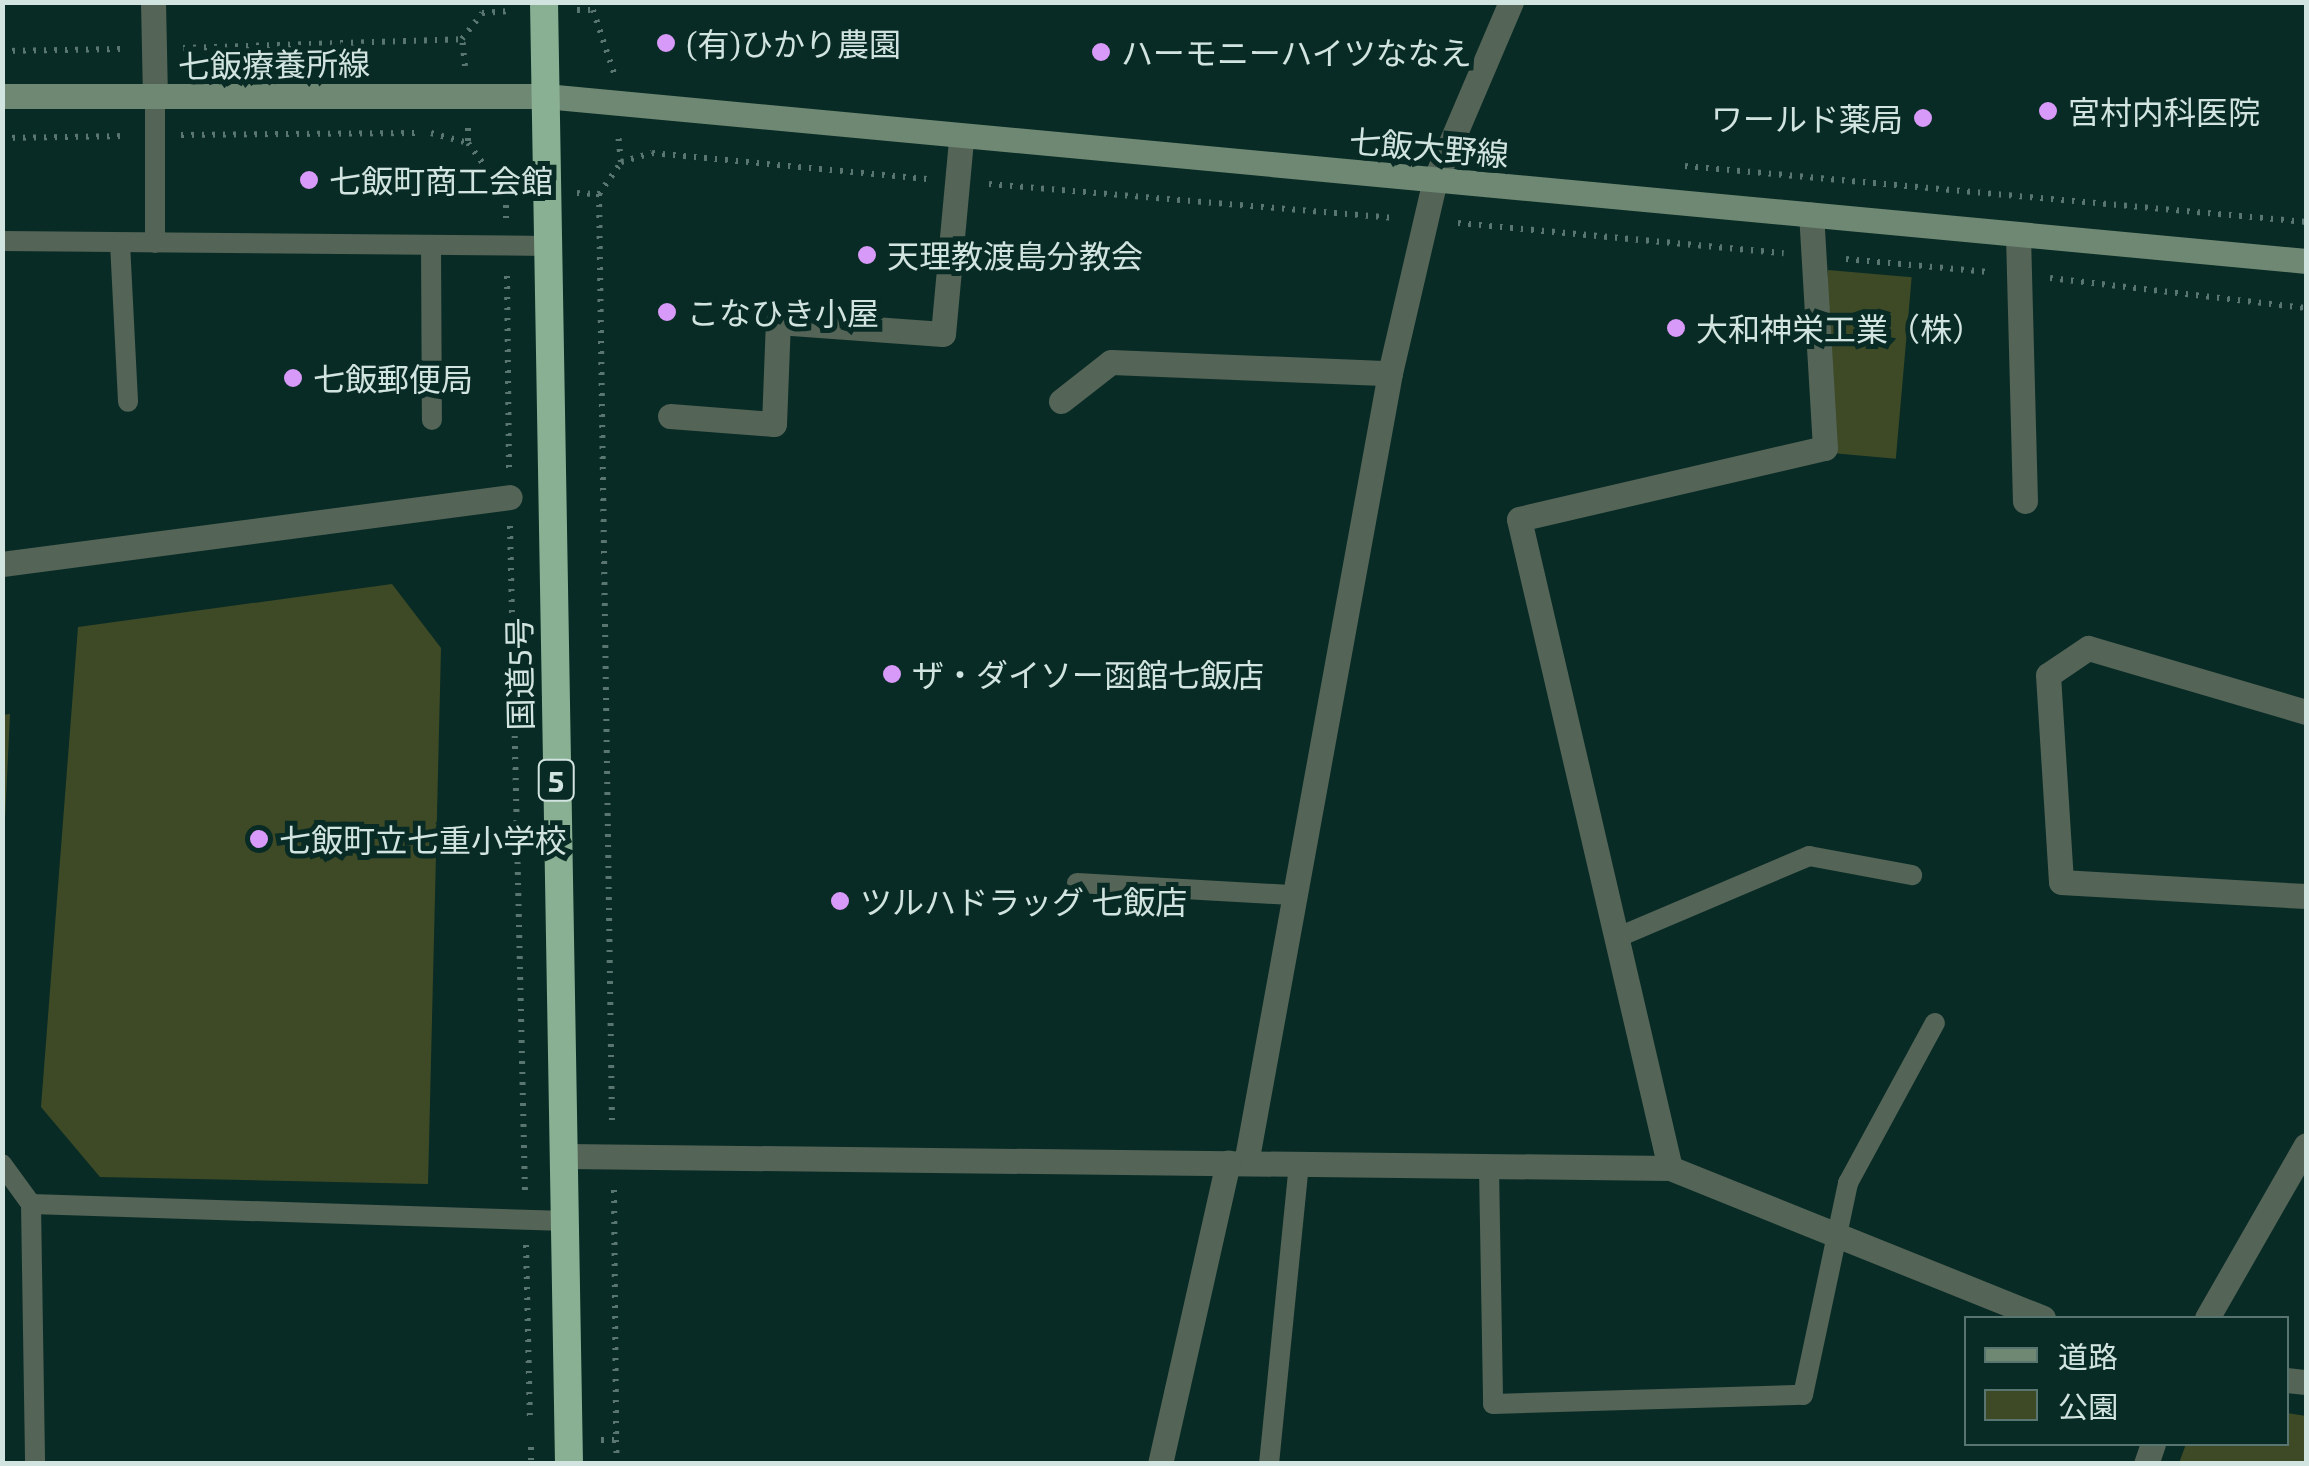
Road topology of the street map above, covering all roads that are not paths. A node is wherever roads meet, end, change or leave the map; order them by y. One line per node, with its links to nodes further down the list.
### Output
1 (153, 2): 6 (street)
2 (544, 2): 5 (highway, 国道5号 / 5)
3 (1511, 2): 8 (street)
4 (2, 96): 6 (main road, 七飯療養所線)
5 (545, 96): 6 (main road, 七飯療養所線); 7 (main road, 七飯大野線); 15 (highway, 国道5号 / 5)
6 (155, 98): 13 (lane)
7 (961, 140): 8 (main road, 七飯大野線); 20 (street)
8 (1435, 180): 9 (main road, 七飯大野線); 17 (street)
9 (1811, 214): 10 (main road, 七飯大野線); 30 (street)
10 (2018, 234): 16 (main road, 七飯大野線); 23 (street)
11 (2, 241): 12 (lane)
12 (120, 243): 13 (lane); 19 (lane)
13 (155, 243): 14 (lane)
14 (431, 246): 15 (lane); 21 (lane)
15 (548, 246): 33 (highway, 国道5号 / 5)
16 (2306, 261)
17 (1390, 373): 18 (street); 28 (street)
18 (1060, 401)
19 (128, 402)
20 (670, 416)
21 (432, 420)
22 (510, 497): 24 (street)
23 (2025, 501)
24 (2, 564)
25 (2306, 712): 29 (street)
26 (1912, 875): 30 (lane)
27 (1077, 882): 28 (lane)
28 (1295, 895): 34 (street)
29 (2306, 896)
30 (1616, 938): 38 (street)
31 (1935, 1023): 41 (lane)
32 (2306, 1145): 43 (street)
33 (566, 1156): 34 (street); 40 (highway, 国道5号 / 5)
34 (1237, 1163): 36 (street); 46 (street)
35 (2, 1164): 39 (lane)
36 (1299, 1164): 37 (street); 47 (lane)
37 (1489, 1168): 38 (street); 41 (lane)
38 (1670, 1168): 41 (street)
39 (31, 1204): 40 (lane); 44 (lane)
40 (567, 1221): 45 (highway, 国道5号 / 5)
41 (1832, 1230): 42 (street)
42 (2038, 1316)
43 (2207, 1316)
44 (35, 1464)
45 (568, 1464)
46 (1160, 1464)
47 (1269, 1464)

